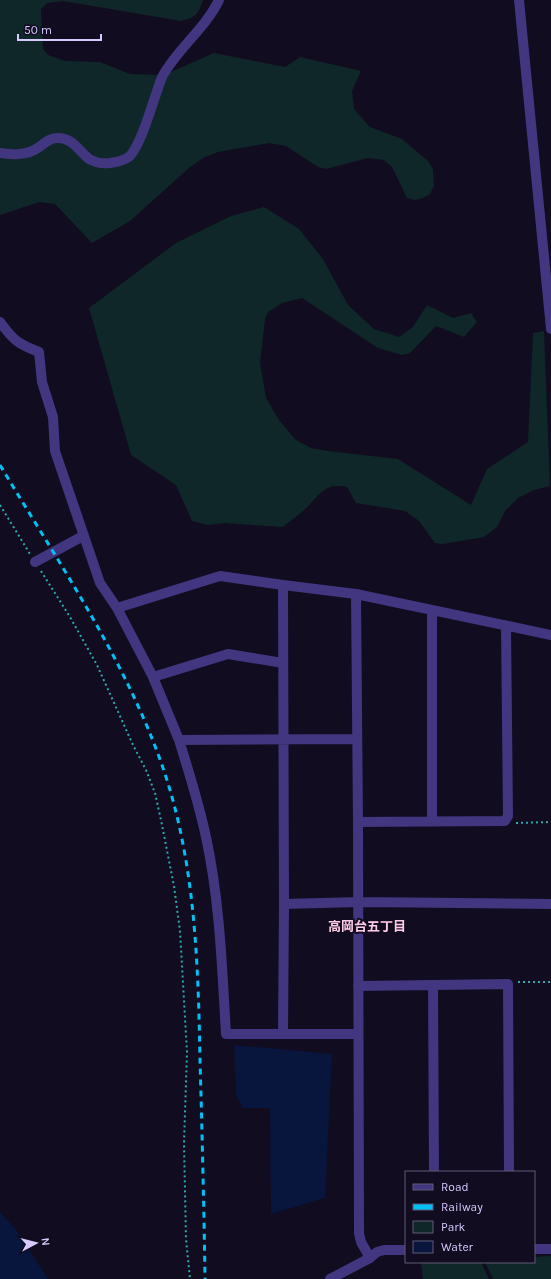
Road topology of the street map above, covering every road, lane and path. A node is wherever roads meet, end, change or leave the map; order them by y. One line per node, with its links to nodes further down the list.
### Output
1 (219, 0): 3 (street)
2 (519, 0): 5 (street)
3 (0, 153)
4 (0, 322): 7 (street)
5 (551, 329)
6 (0, 505): 8 (path)
7 (83, 536): 8 (street); 11 (street)
8 (35, 562): 39 (path)
9 (283, 585): 10 (street); 11 (street); 15 (street)
10 (356, 594): 12 (street); 19 (street)
11 (117, 608): 16 (street)
12 (432, 610): 13 (street); 20 (street)
13 (506, 626): 14 (street); 21 (street)
14 (551, 636)
15 (283, 663): 16 (street); 18 (street)
16 (153, 677): 17 (street)
17 (179, 740): 18 (street); 31 (street)
18 (283, 740): 19 (street); 25 (street)
19 (358, 740): 22 (street)
20 (432, 821): 21 (street); 22 (street)
21 (504, 821): 23 (path)
22 (358, 822): 24 (street)
23 (551, 822)
24 (359, 902): 25 (street); 26 (street); 30 (street)
25 (284, 904): 31 (street)
26 (551, 904)
27 (551, 982): 28 (path)
28 (508, 984): 29 (street); 34 (street)
29 (433, 985): 30 (street); 33 (street)
30 (358, 986): 32 (street)
31 (283, 1034): 32 (street)
32 (358, 1034): 38 (street)
33 (434, 1171)
34 (509, 1171)
35 (535, 1249): 36 (street)
36 (551, 1249)
37 (405, 1250): 38 (street)
38 (370, 1258): 40 (street)
39 (190, 1279)
40 (330, 1279)

